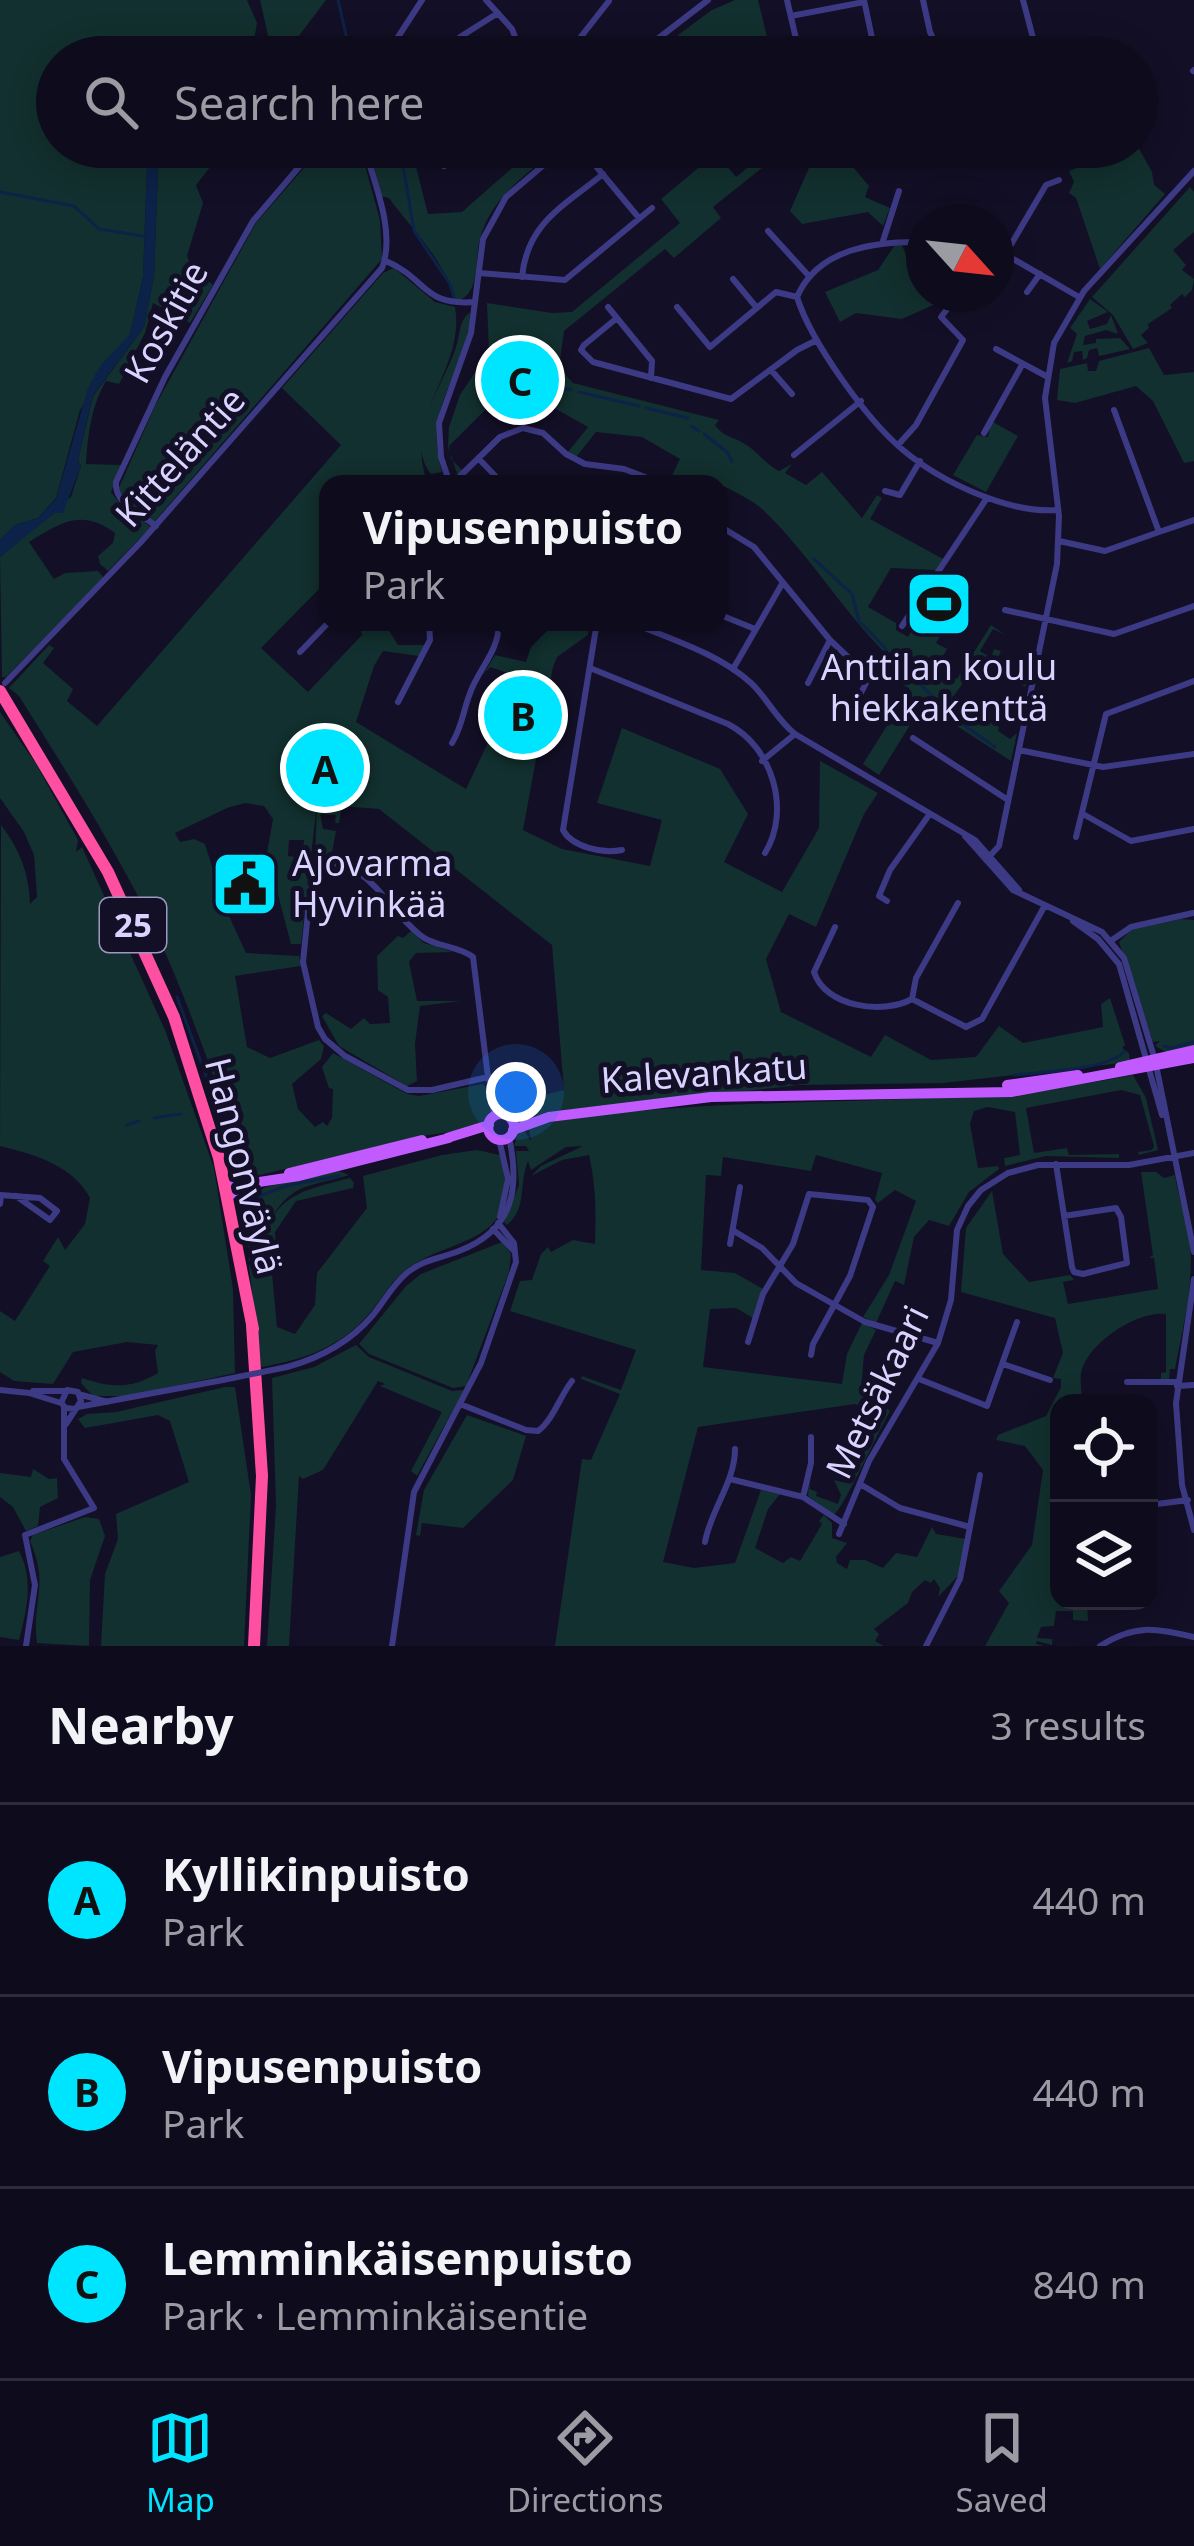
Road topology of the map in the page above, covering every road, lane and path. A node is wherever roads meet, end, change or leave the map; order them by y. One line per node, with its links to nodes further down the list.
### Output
1 (422, 0): 11 (street)
2 (485, 0): 9 (street)
3 (708, 0): 15 (street)
4 (787, 0): 10 (street)
5 (923, 0): 18 (street)
6 (1023, 0): 19 (street)
7 (609, 1): 14 (street)
8 (864, 1): 10 (street); 17 (street)
9 (498, 13): 12 (street); 13 (street)
10 (790, 16): 16 (street)
11 (399, 36)
12 (463, 36)
13 (515, 36)
14 (582, 36)
15 (660, 36)
16 (795, 36)
17 (872, 36)
18 (932, 36)
19 (1032, 36)
20 (298, 168): 72 (street, Koskitie)
21 (369, 168): 35 (street)
22 (542, 168): 36 (street)
23 (598, 168): 25 (street)
24 (1194, 170): 42 (street)
25 (603, 174): 29 (street); 39 (street)
26 (1059, 180): 31 (street)
27 (899, 191): 32 (street)
28 (652, 208): 29 (street)
29 (639, 218): 39 (street)
30 (768, 231): 38 (street)
31 (1014, 231)
32 (883, 241): 33 (street); 38 (street)
33 (906, 242)
34 (1014, 260): 37 (street)
35 (386, 261): 44 (street); 72 (street, Kitteläntie)
36 (478, 273): 39 (street); 44 (street)
37 (1040, 274): 41 (street); 42 (street)
38 (808, 275): 43 (street)
39 (522, 277)
40 (733, 279): 47 (street)
41 (1027, 292)
42 (1079, 297): 54 (street)
43 (797, 299): 47 (street); 50 (street)
44 (476, 302): 64 (street)
45 (608, 307): 49 (street)
46 (677, 307): 47 (street)
47 (757, 308)
48 (942, 312): 60 (street)
49 (617, 318): 55 (street); 55 (street)
50 (815, 341): 53 (street); 57 (street)
51 (996, 350): 52 (street)
52 (1022, 365): 54 (street); 59 (street)
53 (771, 370): 55 (street); 56 (street)
54 (1046, 376): 70 (street)
55 (651, 378)
56 (792, 394)
57 (861, 401): 60 (street); 61 (street)
58 (1114, 410): 74 (street)
59 (984, 433)
60 (898, 445): 63 (street)
61 (794, 455)
62 (479, 459): 65 (street); 66 (street); 67 (street)
63 (920, 461): 68 (street); 69 (street)
64 (448, 475)
65 (461, 475)
66 (494, 475)
67 (637, 475)
68 (885, 491)
69 (987, 498): 70 (street); 81 (street)
70 (1058, 510): 75 (street)
71 (1194, 520): 74 (street)
72 (156, 526): 94 (street, Kitteläntie)
73 (727, 530): 76 (street)
74 (1159, 532): 75 (street)
75 (1059, 542): 80 (street)
76 (783, 582): 82 (street); 88 (street)
77 (1194, 606): 80 (street)
78 (1005, 610): 80 (street)
79 (727, 618): 82 (street)
80 (1046, 620): 100 (street)
81 (902, 626)
82 (755, 629): 91 (street)
83 (320, 631): 89 (street)
84 (430, 631): 95 (street)
85 (497, 631): 99 (street)
86 (596, 631): 90 (street)
87 (650, 631): 91 (street)
88 (830, 640): 93 (street); 96 (street)
89 (300, 652)
90 (590, 668): 102 (street); 109 (street)
91 (733, 669): 97 (street)
92 (1194, 681): 103 (street)
93 (808, 683)
94 (3, 687): 127 (highway, Hangonväylä / 25)
95 (398, 702)
96 (847, 721)
97 (795, 734): 102 (street); 106 (street)
98 (913, 738): 104 (street)
99 (452, 743)
100 (1019, 750): 103 (street); 104 (street)
101 (1194, 754): 103 (street)
102 (762, 761): 110 (street)
103 (1094, 766): 105 (street)
104 (1008, 800): 111 (street)
105 (1083, 814): 107 (street); 108 (street)
106 (929, 815): 111 (street); 112 (street)
107 (1194, 829)
108 (1076, 837)
109 (622, 850)
110 (765, 853)
111 (989, 857): 114 (street)
112 (887, 901)
113 (958, 904): 118 (street)
114 (1044, 907): 117 (street); 118 (street)
115 (1193, 913): 117 (street)
116 (835, 927): 118 (street)
117 (1109, 943): 120 (street)
118 (912, 999)
119 (1194, 1054): 120 (main road, Kalevankatu)
120 (1152, 1064): 122 (main road, Kalevankatu); 124 (street)
121 (488, 1077): 121 (street); 122 (street)
122 (501, 1127): 127 (main road, Kalevankatu); 131 (street)
123 (1194, 1153): 124 (street, Metsäkaari)
124 (1174, 1158): 125 (street, Metsäkaari); 134 (street)
125 (1056, 1164): 130 (street); 140 (street, Metsäkaari)
126 (740, 1187): 132 (street)
127 (230, 1190): 174 (highway, Hangonväylä / 25)
128 (16, 1196): 128 (street); 129 (street)
129 (0, 1204)
130 (1064, 1216): 130 (street)
131 (496, 1224): 153 (street, bridge); 154 (street)
132 (734, 1231): 133 (street); 135 (street)
133 (730, 1244)
134 (1194, 1252)
135 (780, 1268): 137 (street); 137 (street); 139 (street)
136 (1194, 1280): 147 (street)
137 (834, 1305): 140 (street); 141 (street)
138 (1017, 1322): 142 (street)
139 (748, 1342)
140 (938, 1342): 143 (street, Metsäkaari)
141 (811, 1354)
142 (1003, 1364): 143 (street); 144 (street)
143 (919, 1379): 162 (street, Metsäkaari)
144 (1050, 1380)
145 (572, 1381): 154 (street)
146 (1126, 1382): 147 (street)
147 (1177, 1384): 148 (street); 164 (street)
148 (1194, 1384)
149 (0, 1390): 151 (street)
150 (66, 1391): 151 (street); 152 (street); 155 (street)
151 (29, 1393): 155 (street)
152 (80, 1394): 153 (street); 156 (street)
153 (107, 1402): 156 (street)
154 (460, 1404): 175 (street)
155 (63, 1405): 156 (street); 157 (street)
156 (76, 1408): 157 (street)
157 (64, 1428): 173 (street)
158 (811, 1437): 163 (street)
159 (734, 1449): 161 (street)
160 (980, 1475): 167 (street)
161 (730, 1479): 163 (street); 170 (street)
162 (860, 1484): 166 (street, Metsäkaari); 167 (street)
163 (803, 1497): 166 (street)
164 (1188, 1499): 165 (street); 168 (street)
165 (1158, 1504)
166 (844, 1524): 169 (street, Metsäkaari)
167 (970, 1527): 176 (street)
168 (1194, 1530)
169 (839, 1534)
170 (705, 1542)
171 (1194, 1637): 172 (street)
172 (1106, 1645)
173 (26, 1646)
174 (254, 1646)
175 (392, 1646)
176 (926, 1646)

